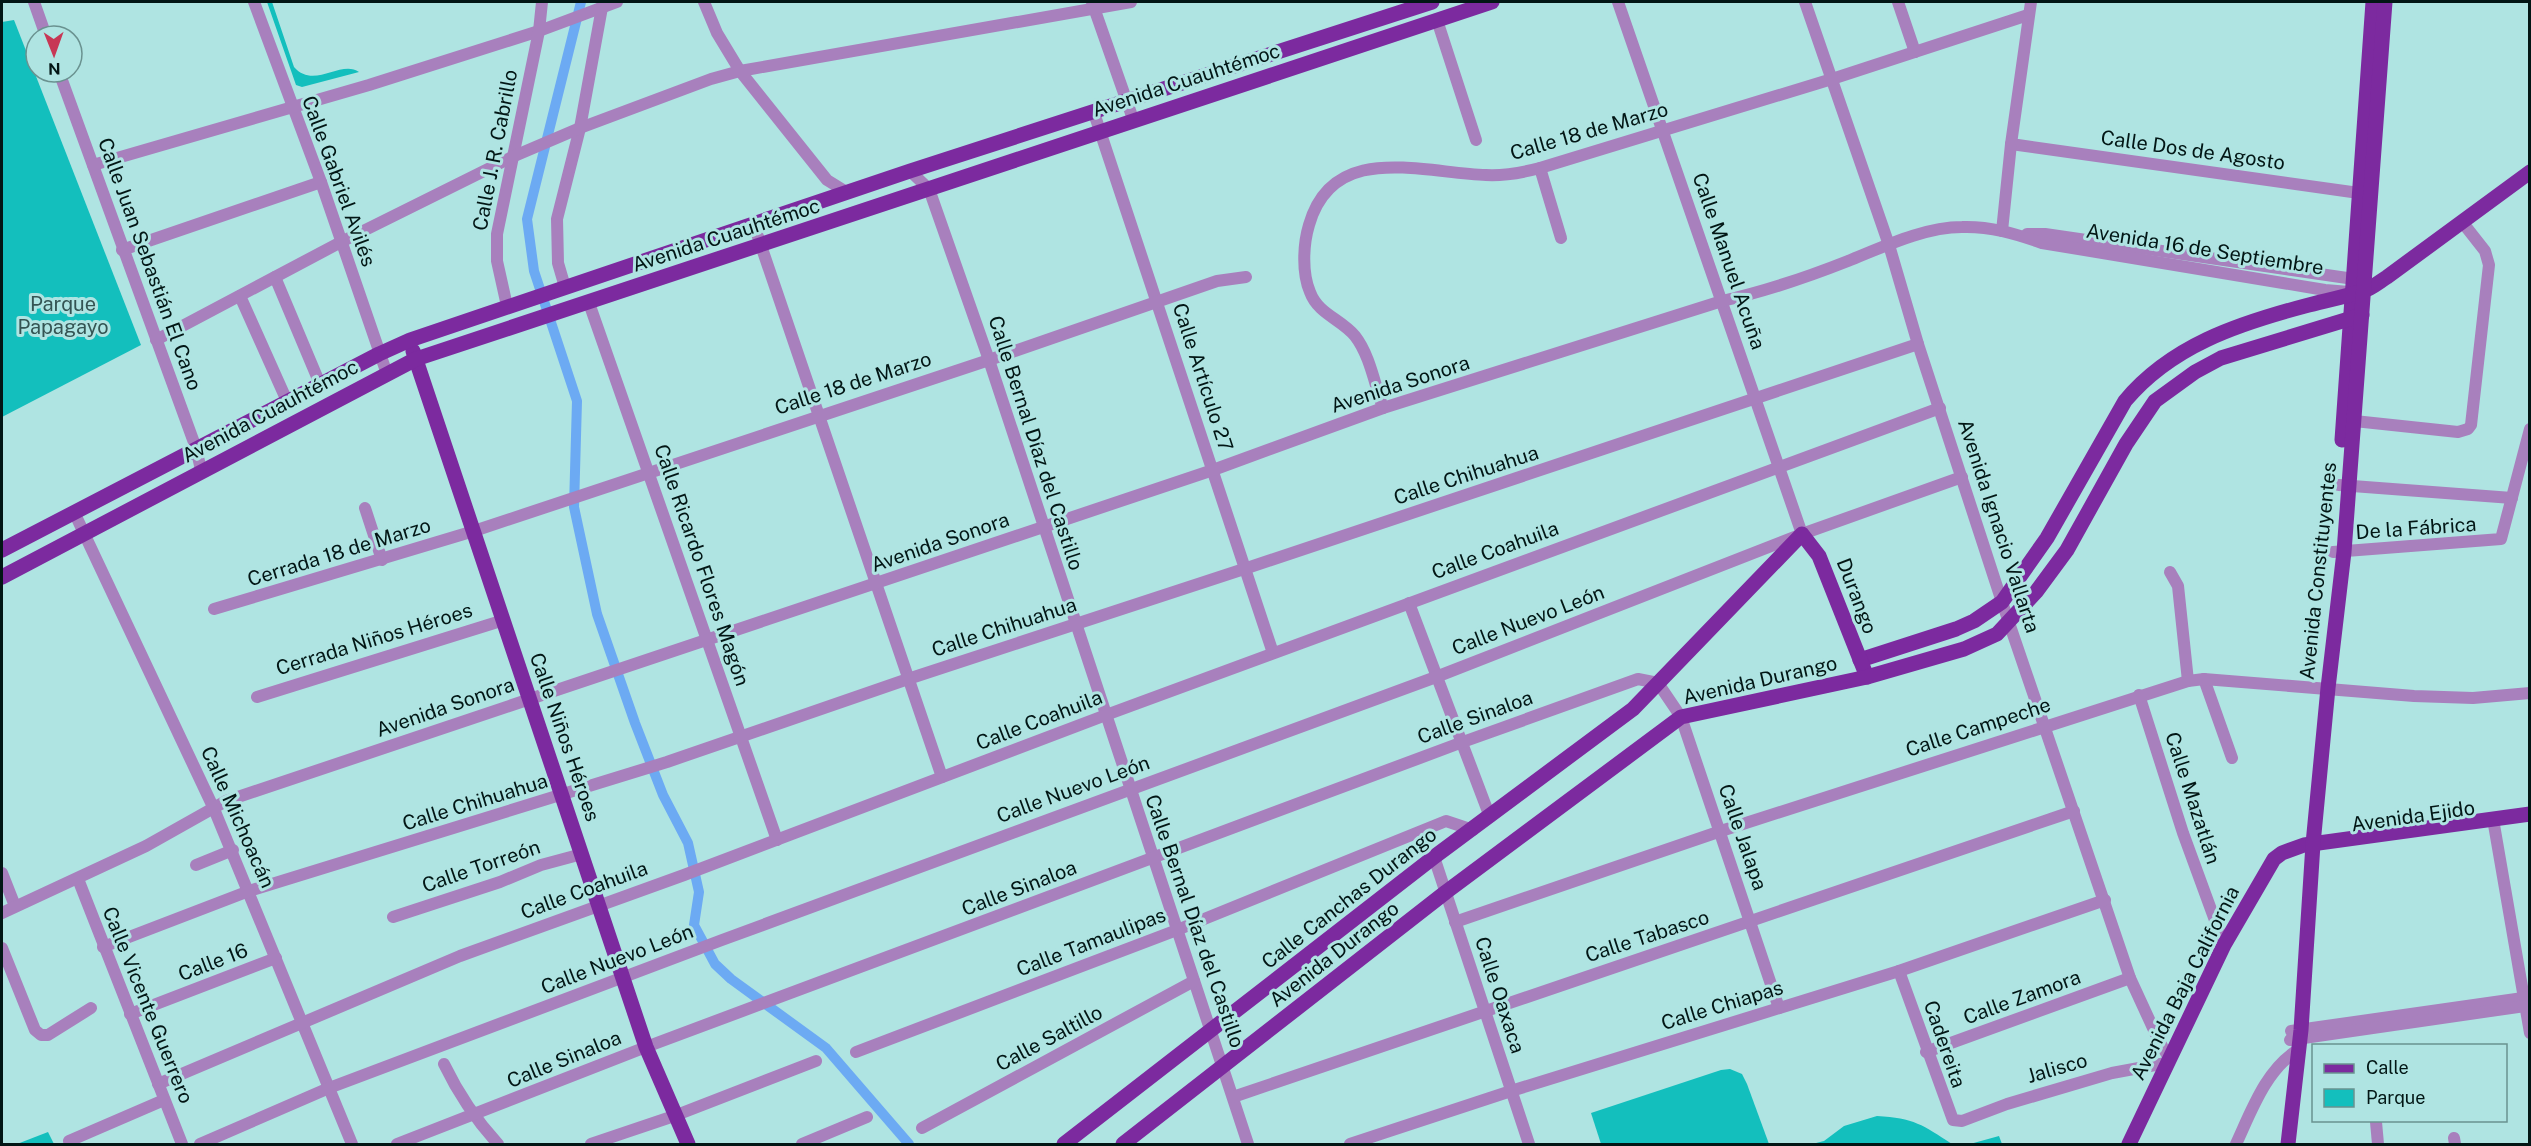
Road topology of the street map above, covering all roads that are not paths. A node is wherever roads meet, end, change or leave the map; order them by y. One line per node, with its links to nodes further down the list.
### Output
1 (34, 2): 19 (street)
2 (254, 2): 26 (street, Calle Gabriel Avilés)
3 (542, 2): 20 (street, Calle J. R. Cabrillo)
4 (617, 2): 16 (street)
5 (704, 2): 22 (street)
6 (1131, 2): 15 (street)
7 (1432, 2): 25 (main road, Avenida Cuauhtémoc)
8 (1492, 2): 18 (main road, Avenida Cuauhtémoc)
9 (1618, 2): 31 (street, Calle Manuel Acuña)
10 (1805, 2): 23 (street, Avenida Ignacio Vallarta)
11 (1898, 2): 21 (street)
12 (2031, 2): 17 (street)
13 (2373, 2): 42 (main road, Avenida Constituyentes)
14 (2385, 2): 42 (main road, Avenida Constituyentes)
15 (1094, 4): 22 (street); 25 (street)
16 (601, 5): 20 (street); 29 (street)
17 (2028, 15): 21 (street, Calle 18 de Marzo); 33 (street)
18 (1437, 20): 28 (main road, Avenida Cuauhtémoc); 32 (street)
19 (42, 24)
20 (544, 28): 26 (street); 34 (street, Calle J. R. Cabrillo)
21 (1915, 52): 23 (street, Calle 18 de Marzo)
22 (740, 71): 29 (street); 41 (street)
23 (1832, 80): 31 (street, Calle 18 de Marzo); 49 (street, Avenida Ignacio Vallarta)
24 (63, 84): 35 (street, Calle Juan Sebastián El Cano)
25 (1128, 101): 27 (main road, Avenida Cuauhtémoc); 28 (street)
26 (292, 108): 35 (street); 39 (street, Calle Gabriel Avilés)
27 (1094, 113): 30 (street, Calle Artículo 27); 37 (main road, Avenida Cuauhtémoc)
28 (1133, 119): 30 (main road, Avenida Cuauhtémoc)
29 (580, 128): 34 (street); 54 (street)
30 (1100, 131): 40 (main road, Avenida Cuauhtémoc); 56 (street, Calle Artículo 27)
31 (1662, 131): 36 (street, Calle 18 de Marzo); 57 (street, Calle Manuel Acuña)
32 (1476, 140)
33 (2011, 144): 42 (street, Calle Dos de Agosto); 45 (street)
34 (516, 155): 47 (street); 59 (street, Calle J. R. Cabrillo)
35 (93, 165): 50 (street, Calle Juan Sebastián El Cano)
36 (1540, 168): 46 (street); 75 (street, Calle 18 de Marzo)
37 (910, 171): 40 (street, Calle Bernal Díaz del Castillo); 41 (main road, Avenida Cuauhtémoc)
38 (2529, 172): 43 (main road, Avenida 16 de Septiembre)
39 (321, 182): 47 (street, Calle Gabriel Avilés); 50 (street)
40 (929, 189): 48 (main road, Avenida Cuauhtémoc); 68 (street, Calle Bernal Díaz del Castillo)
41 (848, 194): 44 (main road, Avenida Cuauhtémoc)
42 (2365, 194): 53 (main road, Avenida Constituyentes)
43 (2463, 223): 53 (main road, Avenida 16 de Septiembre); 78 (street)
44 (754, 225): 48 (street); 54 (main road, Avenida Cuauhtémoc)
45 (2008, 232): 49 (street, Avenida 16 de Septiembre); 53 (street, Avenida 16 de Septiembre)
46 (1561, 238)
47 (341, 242): 51 (street); 66 (street, Calle Gabriel Avilés)
48 (761, 245): 58 (main road, Avenida Cuauhtémoc); 77 (street)
49 (1889, 245): 57 (street, Avenida Sonora); 65 (street, Avenida Ignacio Vallarta)
50 (122, 250): 63 (street, Calle Juan Sebastián El Cano)
51 (275, 277): 55 (street); 70 (street)
52 (1246, 277): 56 (street, Calle 18 de Marzo)
53 (2359, 285): 60 (main road); 61 (main road, Avenida Constituyentes)
54 (560, 288): 59 (main road, Avenida Cuauhtémoc)
55 (240, 296): 63 (street); 73 (street)
56 (1157, 301): 68 (street, Calle 18 de Marzo); 84 (street, Calle Artículo 27)
57 (1722, 301): 72 (street, Calle Manuel Acuña); 75 (street, Avenida Sonora)
58 (589, 303): 67 (main road, Avenida Cuauhtémoc); 85 (street, Calle Ricardo Flores Magón)
59 (507, 306): 64 (main road, Avenida Cuauhtémoc)
60 (2291, 310): 62 (main road); 71 (main road)
61 (2356, 317): 62 (main road, Avenida Durango); 78 (main road, Avenida Constituyentes)
62 (2300, 333): 74 (main road, Avenida Durango)
63 (156, 340): 80 (street, Calle Juan Sebastián El Cano)
64 (410, 340): 66 (main road, Avenida Cuauhtémoc); 67 (main road, Calle Niños Héroes)
65 (1918, 345): 72 (street, Calle Chihuahua); 76 (street, Avenida Ignacio Vallarta)
66 (379, 354): 69 (street, Calle Gabriel Avilés); 70 (main road, Avenida Cuauhtémoc)
67 (416, 359): 69 (main road, Avenida Cuauhtémoc); 92 (main road, Calle Niños Héroes)
68 (989, 360): 77 (street, Calle 18 de Marzo); 91 (street, Calle Bernal Díaz del Castillo)
69 (387, 374): 83 (main road, Avenida Cuauhtémoc)
70 (320, 384): 73 (main road, Avenida Cuauhtémoc)
71 (2139, 384): 74 (main road); 103 (main road)
72 (1756, 399): 81 (street, Calle Manuel Acuña); 98 (street, Calle Chihuahua)
73 (287, 401): 80 (main road, Avenida Cuauhtémoc)
74 (2155, 401): 107 (main road, Avenida Durango)
75 (1383, 408): 84 (street, Avenida Sonora)
76 (1940, 408): 81 (street, Calle Coahuila); 86 (street, Avenida Ignacio Vallarta)
77 (817, 415): 85 (street, Calle 18 de Marzo); 101 (street)
78 (2348, 420): 87 (main road, Avenida Constituyentes)
79 (2529, 429): 82 (street)
80 (196, 448): 83 (street, Calle Juan Sebastián El Cano); 90 (main road, Avenida Cuauhtémoc)
81 (1779, 466): 94 (street, Calle Manuel Acuña); 102 (street, Calle Coahuila)
82 (2525, 466): 88 (street)
83 (201, 470): 93 (main road, Avenida Cuauhtémoc)
84 (1213, 470): 91 (street, Avenida Sonora); 98 (street, Calle Artículo 27)
85 (648, 472): 92 (street, Calle 18 de Marzo); 108 (street, Calle Ricardo Flores Magón)
86 (1962, 477): 94 (street, Calle Nuevo León); 103 (street, Avenida Ignacio Vallarta)
87 (2344, 485): 88 (street); 96 (main road, Avenida Constituyentes)
88 (2512, 498): 96 (street, De la Fábrica)
89 (365, 508): 97 (street)
90 (74, 512): 93 (street, Calle Michoacán); 95 (main road, Avenida Cuauhtémoc)
91 (1044, 527): 101 (street, Avenida Sonora); 106 (street, Calle Bernal Díaz del Castillo)
92 (474, 531): 97 (street, Cerrada 18 de Marzo); 105 (main road, Calle Niños Héroes)
93 (85, 532): 100 (main road, Avenida Cuauhtémoc); 131 (street, Calle Michoacán)
94 (1802, 534): 110 (main road, Durango); 111 (street, Calle Nuevo León); 116 (main road, Avenida Durango)
95 (2, 550)
96 (2338, 552): 117 (main road, Avenida Constituyentes)
97 (382, 560): 104 (street, Cerrada 18 de Marzo)
98 (1247, 568): 106 (street, Calle Chihuahua); 109 (street, Calle Artículo 27)
99 (2170, 572): 115 (street)
100 (2, 577)
101 (876, 585): 108 (street, Avenida Sonora); 113 (street)
102 (1409, 603): 109 (street, Calle Coahuila); 111 (street)
103 (2002, 603): 107 (street, Avenida Ignacio Vallarta); 110 (main road)
104 (214, 609)
105 (504, 620): 120 (street, Cerrada Niños Héroes); 121 (main road, Calle Niños Héroes)
106 (1075, 624): 113 (street, Calle Chihuahua); 122 (street, Calle Bernal Díaz del Castillo)
107 (2009, 624): 112 (main road, Avenida Durango); 124 (street, Avenida Ignacio Vallarta)
108 (708, 639): 121 (street, Avenida Sonora); 125 (street, Calle Ricardo Flores Magón)
109 (1273, 653): 122 (street, Calle Coahuila)
110 (1860, 660): 112 (main road, Durango)
111 (1436, 677): 126 (street); 129 (street, Calle Nuevo León)
112 (1867, 677): 123 (main road, Avenida Durango)
113 (908, 678): 125 (street, Calle Chihuahua); 128 (street)
114 (2204, 679): 115 (street, Calle Campeche); 117 (street, Calle Campeche); 127 (street)
115 (2188, 681): 119 (street, Calle Campeche)
116 (1658, 683): 123 (street, Calle Jalapa); 126 (street, Calle Sinaloa); 134 (main road, Calle Canchas Durango)
117 (2323, 688): 118 (street, Calle Campeche); 140 (main road, Avenida Constituyentes)
118 (2529, 693)
119 (2139, 695): 124 (street, Calle Campeche); 158 (street, Calle Mazatlán)
120 (256, 697)
121 (530, 699): 130 (main road, Calle Niños Héroes); 131 (street, Avenida Sonora)
122 (1106, 715): 128 (street, Calle Coahuila); 129 (street, Calle Bernal Díaz del Castillo)
123 (1681, 717): 138 (street, Calle Jalapa); 149 (main road, Avenida Durango)
124 (2045, 726): 132 (street, Avenida Ignacio Vallarta); 138 (street, Calle Campeche)
125 (742, 736): 130 (street, Calle Chihuahua); 139 (street, Calle Ricardo Flores Magón)
126 (1460, 743): 134 (street); 144 (street, Calle Sinaloa)
127 (2232, 758)
128 (942, 777): 139 (street, Calle Coahuila)
129 (1130, 789): 144 (street, Calle Bernal Díaz del Castillo); 164 (street, Calle Nuevo León)
130 (563, 796): 142 (main road, Calle Niños Héroes); 148 (street, Calle Chihuahua)
131 (214, 809): 141 (street, Calle Michoacán); 147 (street, Avenida Sonora)
132 (2074, 811): 150 (street, Avenida Ignacio Vallarta); 156 (street, Calle Tabasco)
133 (2529, 814): 136 (main road, Avenida Ejido)
134 (1490, 817): 137 (main road, Calle Canchas Durango)
135 (2529, 821): 136 (main road, Avenida Ejido)
136 (2494, 822): 140 (main road, Avenida Ejido); 166 (street)
137 (1473, 830): 143 (main road, Calle Canchas Durango); 157 (street, Calle Tamaulipas)
138 (1721, 831): 155 (street, Calle Campeche); 156 (street, Calle Jalapa)
139 (777, 840): 151 (street, Calle Coahuila)
140 (2305, 849): 158 (main road, Avenida Baja California); 174 (main road, Avenida Constituyentes)
141 (232, 850): 145 (street); 148 (street, Calle Michoacán)
142 (582, 854): 151 (main road, Calle Niños Héroes); 154 (street, Calle Torreón)
143 (1434, 857): 149 (street, Calle Oaxaca); 172 (main road, Calle Canchas Durango)
144 (1153, 858): 157 (street, Calle Bernal Díaz del Castillo); 175 (street, Calle Sinaloa)
145 (196, 866)
146 (2, 873): 152 (street)
147 (78, 879): 152 (street, Avenida Sonora); 159 (street, Calle Vicente Guerrero)
148 (249, 891): 159 (street, Calle Chihuahua); 161 (street, Calle Michoacán)
149 (1446, 892): 155 (street, Calle Oaxaca); 181 (main road, Avenida Durango)
150 (2105, 900): 162 (street, Calle Chiapas); 163 (street, Avenida Ignacio Vallarta)
151 (599, 905): 164 (main road, Calle Niños Héroes); 171 (street, Calle Coahuila)
152 (15, 906): 153 (street, Avenida Sonora)
153 (2, 913)
154 (393, 917)
155 (1455, 922): 169 (street, Calle Oaxaca)
156 (1751, 922): 168 (street, Calle Jalapa); 169 (street, Calle Tabasco)
157 (1177, 930): 165 (street, Calle Bernal Díaz del Castillo); 176 (street, Calle Tamaulipas)
158 (2224, 945): 178 (main road, Avenida Baja California)
159 (104, 947): 170 (street, Calle Vicente Guerrero)
160 (2, 948): 167 (street)
161 (276, 958): 170 (street, Calle 16); 171 (street, Calle Michoacán)
162 (1899, 970): 168 (street, Calle Chiapas); 177 (street, Cadereita)
163 (2130, 978): 177 (street, Calle Zamora); 178 (street, Avenida Ignacio Vallarta)
164 (624, 979): 175 (main road, Calle Niños Héroes); 183 (street, Calle Nuevo León)
165 (1194, 981): 172 (street, Calle Bernal Díaz del Castillo); 192 (street, Calle Saltillo)
166 (2526, 1000): 173 (street); 174 (street)
167 (91, 1008)
168 (1779, 1008): 184 (street, Calle Chiapas)
169 (1484, 1010): 184 (street, Calle Oaxaca); 185 (street, Calle Tabasco)
170 (130, 1014): 182 (street, Calle Vicente Guerrero)
171 (301, 1023): 182 (street, Calle Coahuila); 183 (street, Calle Michoacán)
172 (1211, 1031): 181 (street, Calle Bernal Díaz del Castillo); 202 (main road, Calle Canchas Durango)
173 (2529, 1033)
174 (2294, 1041): 208 (street); 209 (main road, Avenida Constituyentes); 210 (main road, Avenida Constituyentes)
175 (646, 1047): 187 (street, Calle Sinaloa); 188 (main road, Calle Niños Héroes)
176 (856, 1052)
177 (1926, 1052): 190 (street, Cadereita)
178 (2168, 1060): 190 (street, Jalisco); 207 (main road, Avenida Baja California)
179 (816, 1061): 188 (street)
180 (444, 1064): 187 (street)
181 (1223, 1067): 185 (street, Calle Bernal Díaz del Castillo); 203 (main road, Avenida Durango)
182 (158, 1084): 186 (street, Calle Vicente Guerrero)
183 (329, 1088): 195 (street, Calle Nuevo León); 196 (street, Calle Michoacán)
184 (1511, 1091): 205 (street, Calle Chiapas); 206 (street, Calle Oaxaca)
185 (1233, 1097): 204 (street, Calle Bernal Díaz del Castillo)
186 (164, 1100): 193 (street); 194 (street, Calle Vicente Guerrero)
187 (475, 1115): 197 (street, Calle Sinaloa); 198 (street)
188 (675, 1116): 199 (street); 200 (main road, Calle Niños Héroes)
189 (867, 1117): 201 (street)
190 (1962, 1121)
191 (2376, 1122): 211 (street)
192 (922, 1128)
193 (69, 1141)
194 (182, 1144)
195 (200, 1144)
196 (352, 1144)
197 (397, 1144)
198 (498, 1144)
199 (591, 1144)
200 (688, 1144)
201 (802, 1144)
202 (1064, 1144)
203 (1123, 1144)
204 (1248, 1144)
205 (1350, 1144)
206 (1528, 1144)
207 (2129, 1144)
208 (2236, 1144)
209 (2278, 1144)
210 (2288, 1144)
211 (2378, 1144)

